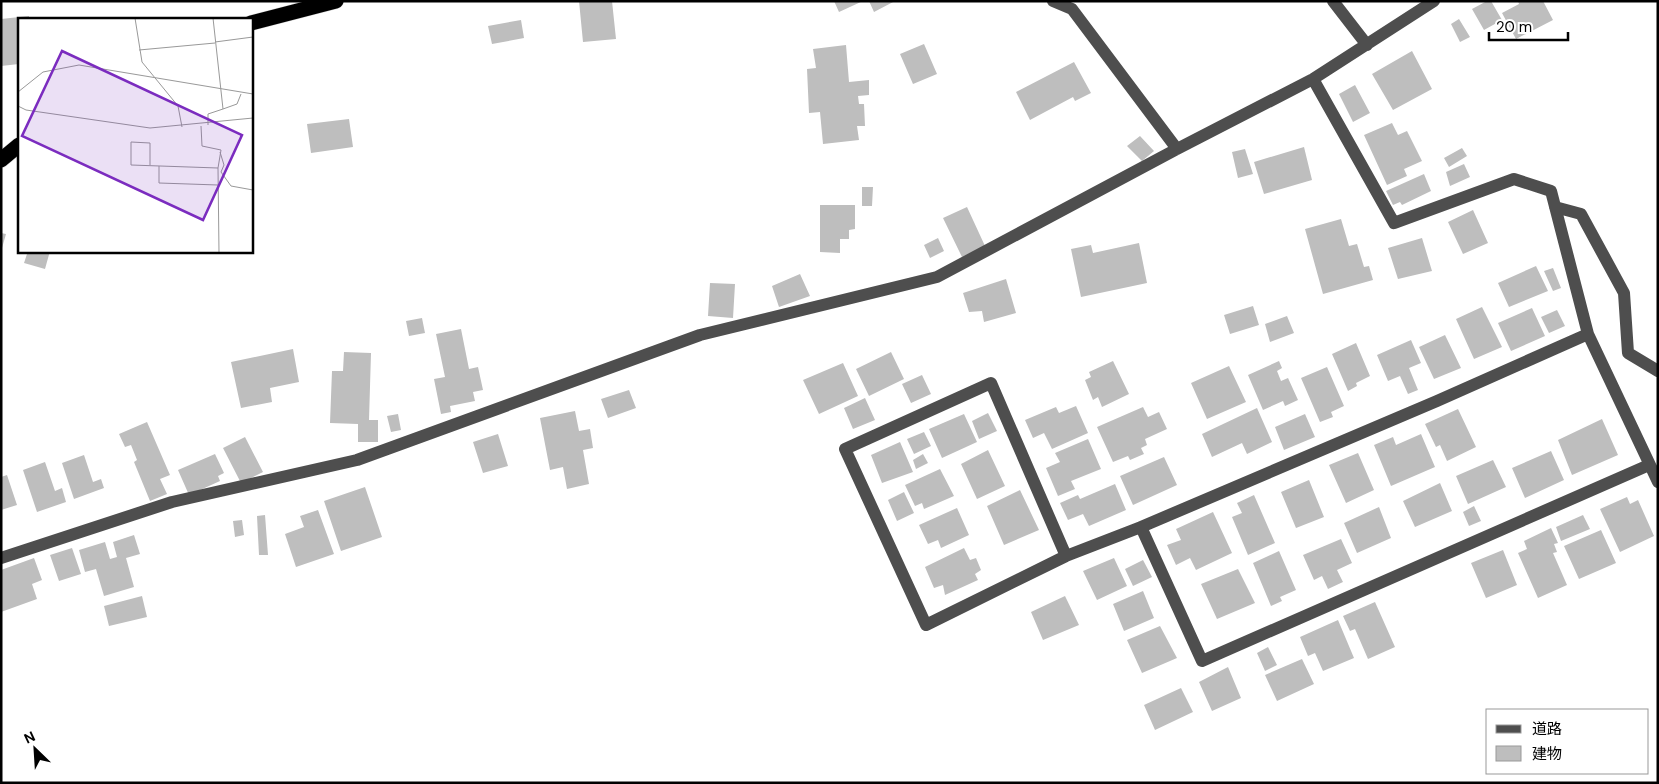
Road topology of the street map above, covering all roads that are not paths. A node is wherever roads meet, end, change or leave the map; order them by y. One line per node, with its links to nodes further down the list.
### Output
1 (336, 1): 5 (highway)
2 (1054, 1): 9 (street)
3 (1332, 1): 6 (street)
4 (1434, 1): 6 (street)
5 (252, 23)
6 (1367, 45): 7 (street)
7 (1314, 79): 9 (street); 11 (street)
8 (18, 146): 10 (highway)
9 (1177, 149): 18 (street)
10 (1, 160)
11 (1554, 207): 12 (street); 13 (street)
12 (1588, 334): 14 (street); 16 (street)
13 (1658, 372)
14 (1649, 465): 15 (street); 16 (street)
15 (1658, 482)
16 (1141, 527): 17 (street)
17 (1066, 556): 17 (street)
18 (1, 558)

